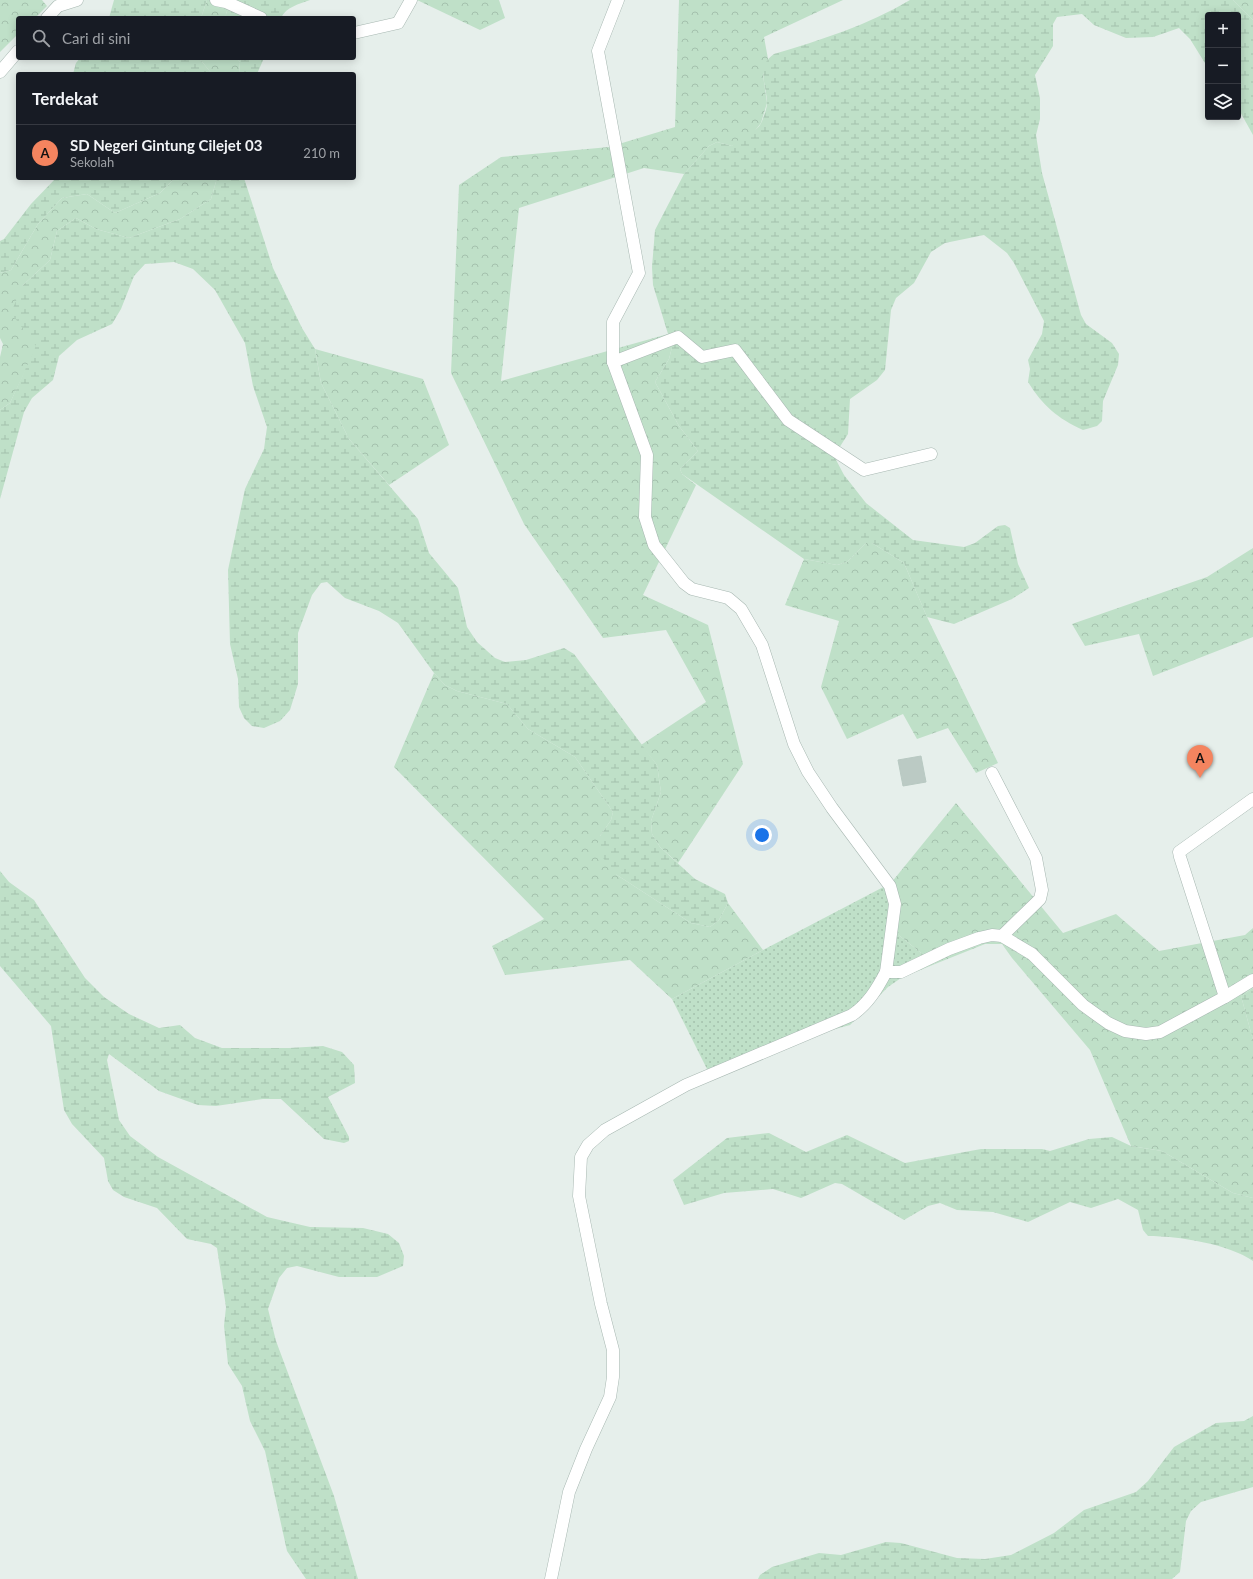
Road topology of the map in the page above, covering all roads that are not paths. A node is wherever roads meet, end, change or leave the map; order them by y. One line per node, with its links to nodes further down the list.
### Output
1 (77, 0): 5 (street)
2 (216, 0): 6 (street)
3 (411, 0): 7 (street)
4 (618, 0): 10 (street)
5 (49, 16)
6 (257, 16)
7 (356, 33)
8 (16, 53): 9 (street)
9 (0, 72)
10 (613, 362): 11 (street); 15 (street)
11 (931, 454)
12 (992, 774): 14 (street)
13 (1253, 799): 17 (street)
14 (1002, 936): 15 (street); 17 (street)
15 (886, 972): 18 (street)
16 (1253, 980): 17 (street)
17 (1225, 997)
18 (551, 1579)

